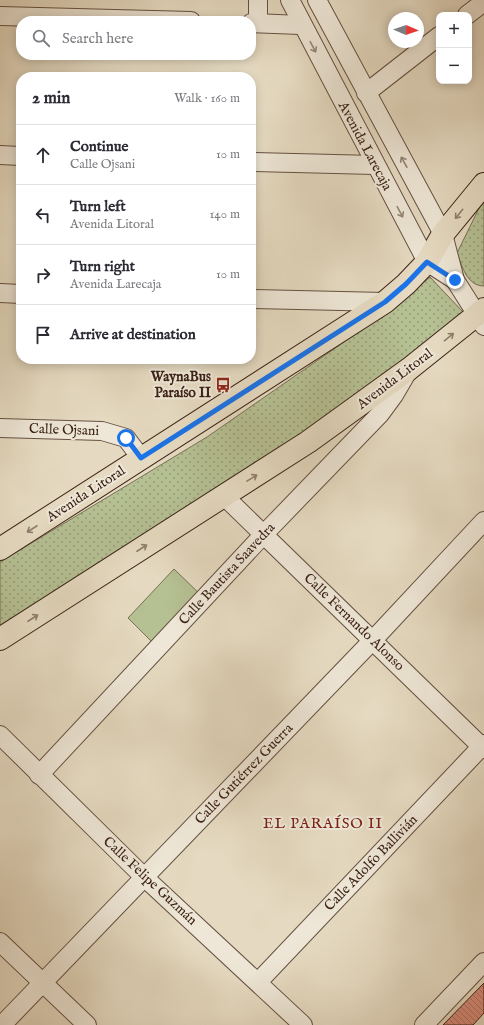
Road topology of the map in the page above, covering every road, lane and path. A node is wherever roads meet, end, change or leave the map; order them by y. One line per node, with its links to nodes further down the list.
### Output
1 (258, 0): 8 (street)
2 (290, 0): 10 (street, Avenida Larecaja)
3 (317, 0): 12 (street, Avenida Larecaja)
4 (484, 2): 5 (street)
5 (471, 12)
6 (0, 16): 7 (street)
7 (16, 16)
8 (256, 16)
9 (256, 23): 10 (street)
10 (302, 25): 16 (street, Avenida Larecaja, one-way to 16)
11 (436, 38): 12 (street)
12 (366, 92): 18 (street, Avenida Larecaja, one-way to 12)
13 (0, 155): 14 (street)
14 (16, 156)
15 (256, 162): 16 (street)
16 (375, 165): 19 (street, Avenida Larecaja, one-way to 19)
17 (484, 184): 18 (main road, Avenida Litoral, one-way to 18)
18 (443, 234): 19 (main road, Avenida Litoral); 20 (street, Avenida Larecaja)
19 (427, 262): 20 (street, Avenida Larecaja); 24 (main road, Avenida Litoral)
20 (455, 280): 25 (street, Avenida Larecaja)
21 (0, 293): 22 (street)
22 (16, 294)
23 (256, 299): 24 (street)
24 (385, 302): 28 (main road, Avenida Litoral)
25 (481, 317): 26 (main road, Avenida Litoral, one-way to 25)
26 (409, 369): 29 (main road, Avenida Litoral, one-way to 26); 31 (street, Calle Bautista Saavedra)
27 (0, 428): 28 (street, Calle Ojsani)
28 (141, 458): 32 (main road, Avenida Litoral, one-way to 32)
29 (224, 496): 31 (street, Calle Fernando Alonso); 33 (main road, Avenida Litoral, one-way to 29)
30 (484, 521): 34 (street, Calle Gutiérrez Guerra)
31 (264, 534): 34 (street, Calle Fernando Alonso); 37 (street, Calle Bautista Saavedra)
32 (0, 549)
33 (0, 639)
34 (372, 640): 36 (street, Calle Fernando Alonso); 38 (street, Calle Gutiérrez Guerra)
35 (0, 735): 37 (street, Calle Felipe Guzmán)
36 (483, 746): 41 (street, Calle Adolfo Ballivián)
37 (39, 775): 38 (street, Calle Felipe Guzmán)
38 (144, 878): 41 (street, Calle Felipe Guzmán); 42 (street, Calle Gutiérrez Guerra)
39 (0, 942): 42 (street)
40 (484, 962): 46 (street)
41 (258, 982): 45 (street, Calle Felipe Guzmán)
42 (42, 983): 43 (street, Calle Gutiérrez Guerra); 44 (street)
43 (2, 1025)
44 (87, 1025)
45 (303, 1025)
46 (424, 1025)

